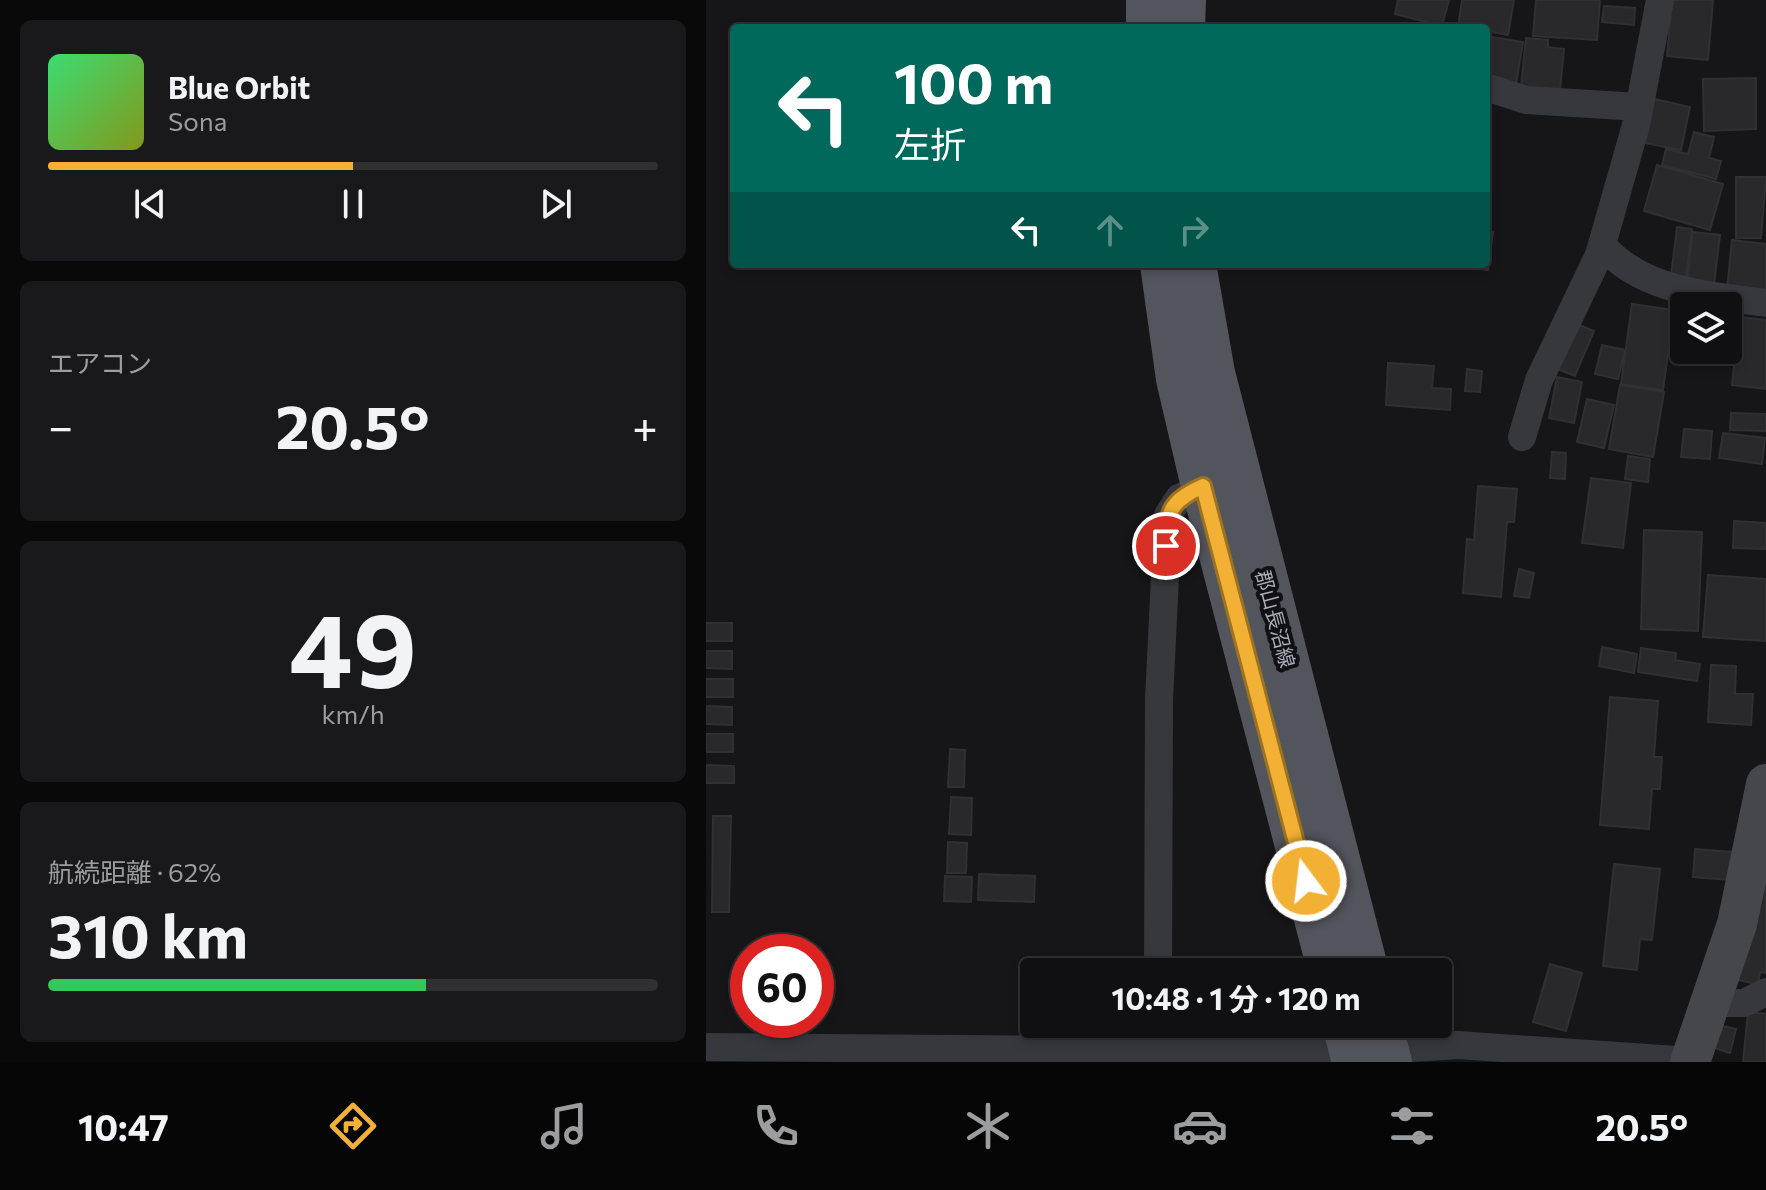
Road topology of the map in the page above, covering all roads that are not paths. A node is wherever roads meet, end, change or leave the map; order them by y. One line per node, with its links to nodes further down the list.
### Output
1 (1148, 0): 4 (main road)
2 (1184, 0): 5 (main road)
3 (1660, 0): 7 (street)
4 (1148, 24)
5 (1183, 24)
6 (1490, 88): 7 (street)
7 (1639, 107): 8 (street)
8 (1602, 245): 11 (street); 12 (street)
9 (1163, 268): 13 (main road, 郡山長沼線)
10 (1195, 268): 13 (main road, 郡山長沼線)
11 (1766, 303)
12 (1522, 437)
13 (1221, 481): 15 (street); 16 (main road, 郡山長沼線); 17 (main road, 郡山長沼線)
14 (1766, 784): 19 (street)
15 (1158, 958)
16 (1327, 958)
17 (1363, 958)
18 (1766, 992): 19 (street)
19 (1709, 1003): 23 (street)
20 (1156, 1038): 21 (street); 22 (street)
21 (1368, 1045): 23 (street)
22 (706, 1047)
23 (1691, 1061)

